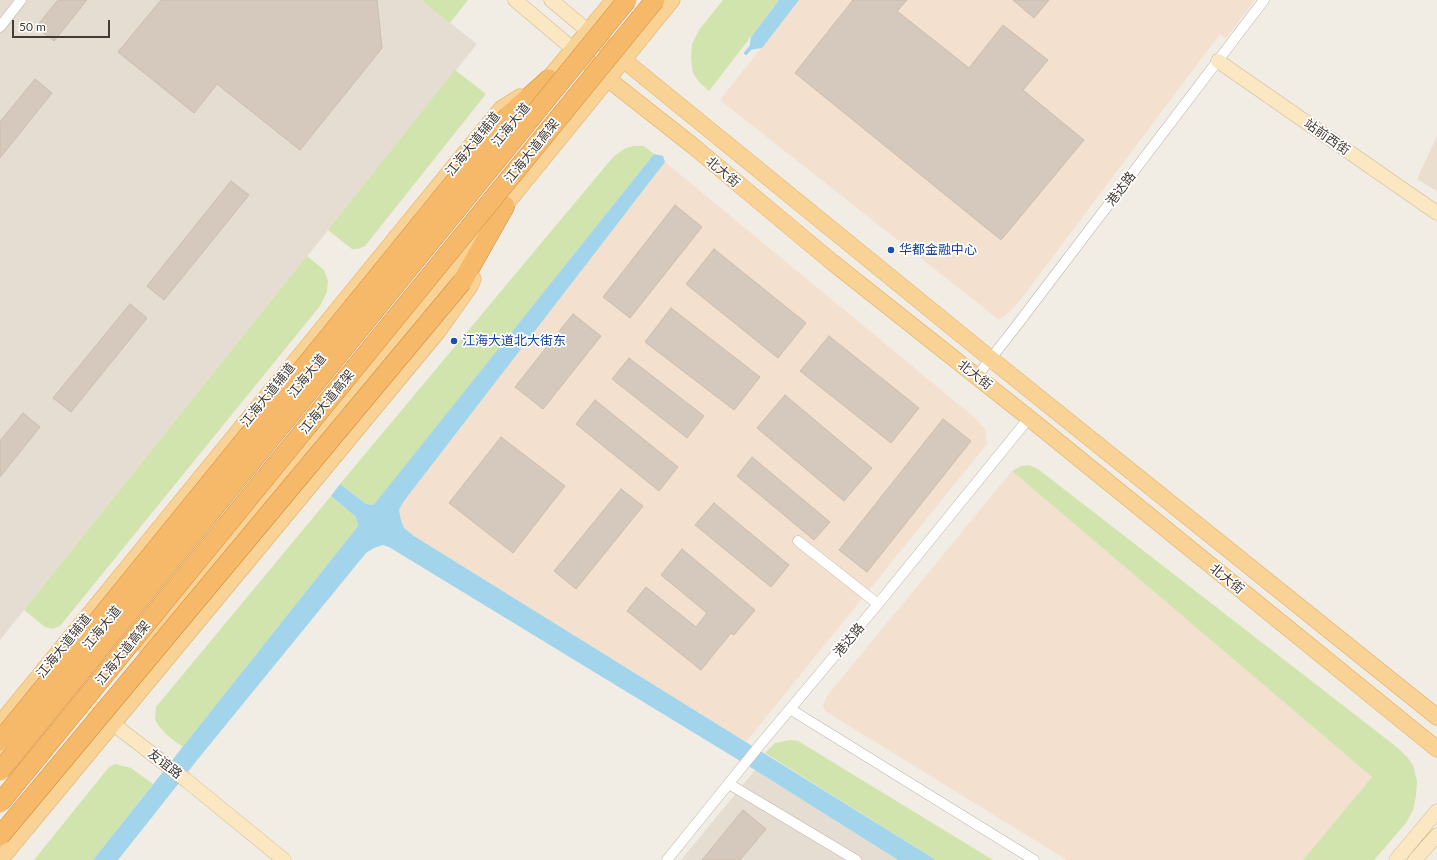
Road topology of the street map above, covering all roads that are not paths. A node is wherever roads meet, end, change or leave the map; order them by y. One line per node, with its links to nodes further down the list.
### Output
1 (21, 0): 9 (street)
2 (515, 0): 11 (street, 北大街)
3 (551, 0): 10 (street, 北大街)
4 (614, 0): 10 (main road, 江海大道)
5 (627, 0): 34 (highway, 江海大道高架, bridge)
6 (655, 0): 36 (highway, 江海大道高架, bridge)
7 (672, 0): 12 (main road)
8 (1264, 0): 13 (street, 港达路)
9 (0, 27)
10 (588, 30): 11 (main road, 江海大道); 12 (main road, 北大街)
11 (573, 49): 14 (main road, 江海大道); 15 (main road, 北大街)
12 (624, 59): 15 (main road); 19 (main road, 北大街)
13 (1218, 61): 17 (street, 站前西街); 19 (street, 港达路)
14 (549, 79): 24 (main road, 江海大道辅道); 25 (main road, 江海大道); 31 (highway, bridge)
15 (608, 79): 16 (main road); 20 (main road, 北大街)
16 (505, 206): 18 (highway); 27 (main road)
17 (1437, 213)
18 (466, 284): 29 (main road); 40 (highway, bridge)
19 (991, 359): 20 (street, 港达路); 28 (main road, 北大街)
20 (976, 376): 21 (main road, 北大街)
21 (1029, 418): 23 (street, 港达路); 32 (main road, 北大街)
22 (798, 541): 23 (street)
23 (878, 604): 26 (street, 港达路)
24 (44, 670): 25 (street, 友谊路); 30 (main road, 江海大道辅道)
25 (58, 682): 27 (street, 友谊路); 33 (main road, 江海大道)
26 (790, 709): 35 (street, 港达路); 45 (street)
27 (94, 710): 29 (street, 友谊路); 38 (main road)
28 (1437, 717)
29 (113, 723): 41 (main road); 42 (street, 友谊路)
30 (0, 724)
31 (0, 741)
32 (1437, 749)
33 (0, 753)
34 (0, 771)
35 (729, 784): 43 (street, 港达路); 44 (street)
36 (0, 804)
37 (1437, 811): 46 (street)
38 (0, 824)
39 (1437, 835): 47 (street)
40 (0, 836)
41 (0, 860)
42 (284, 860)
43 (667, 860)
44 (856, 860)
45 (1034, 860)
46 (1396, 860)
47 (1415, 860)

